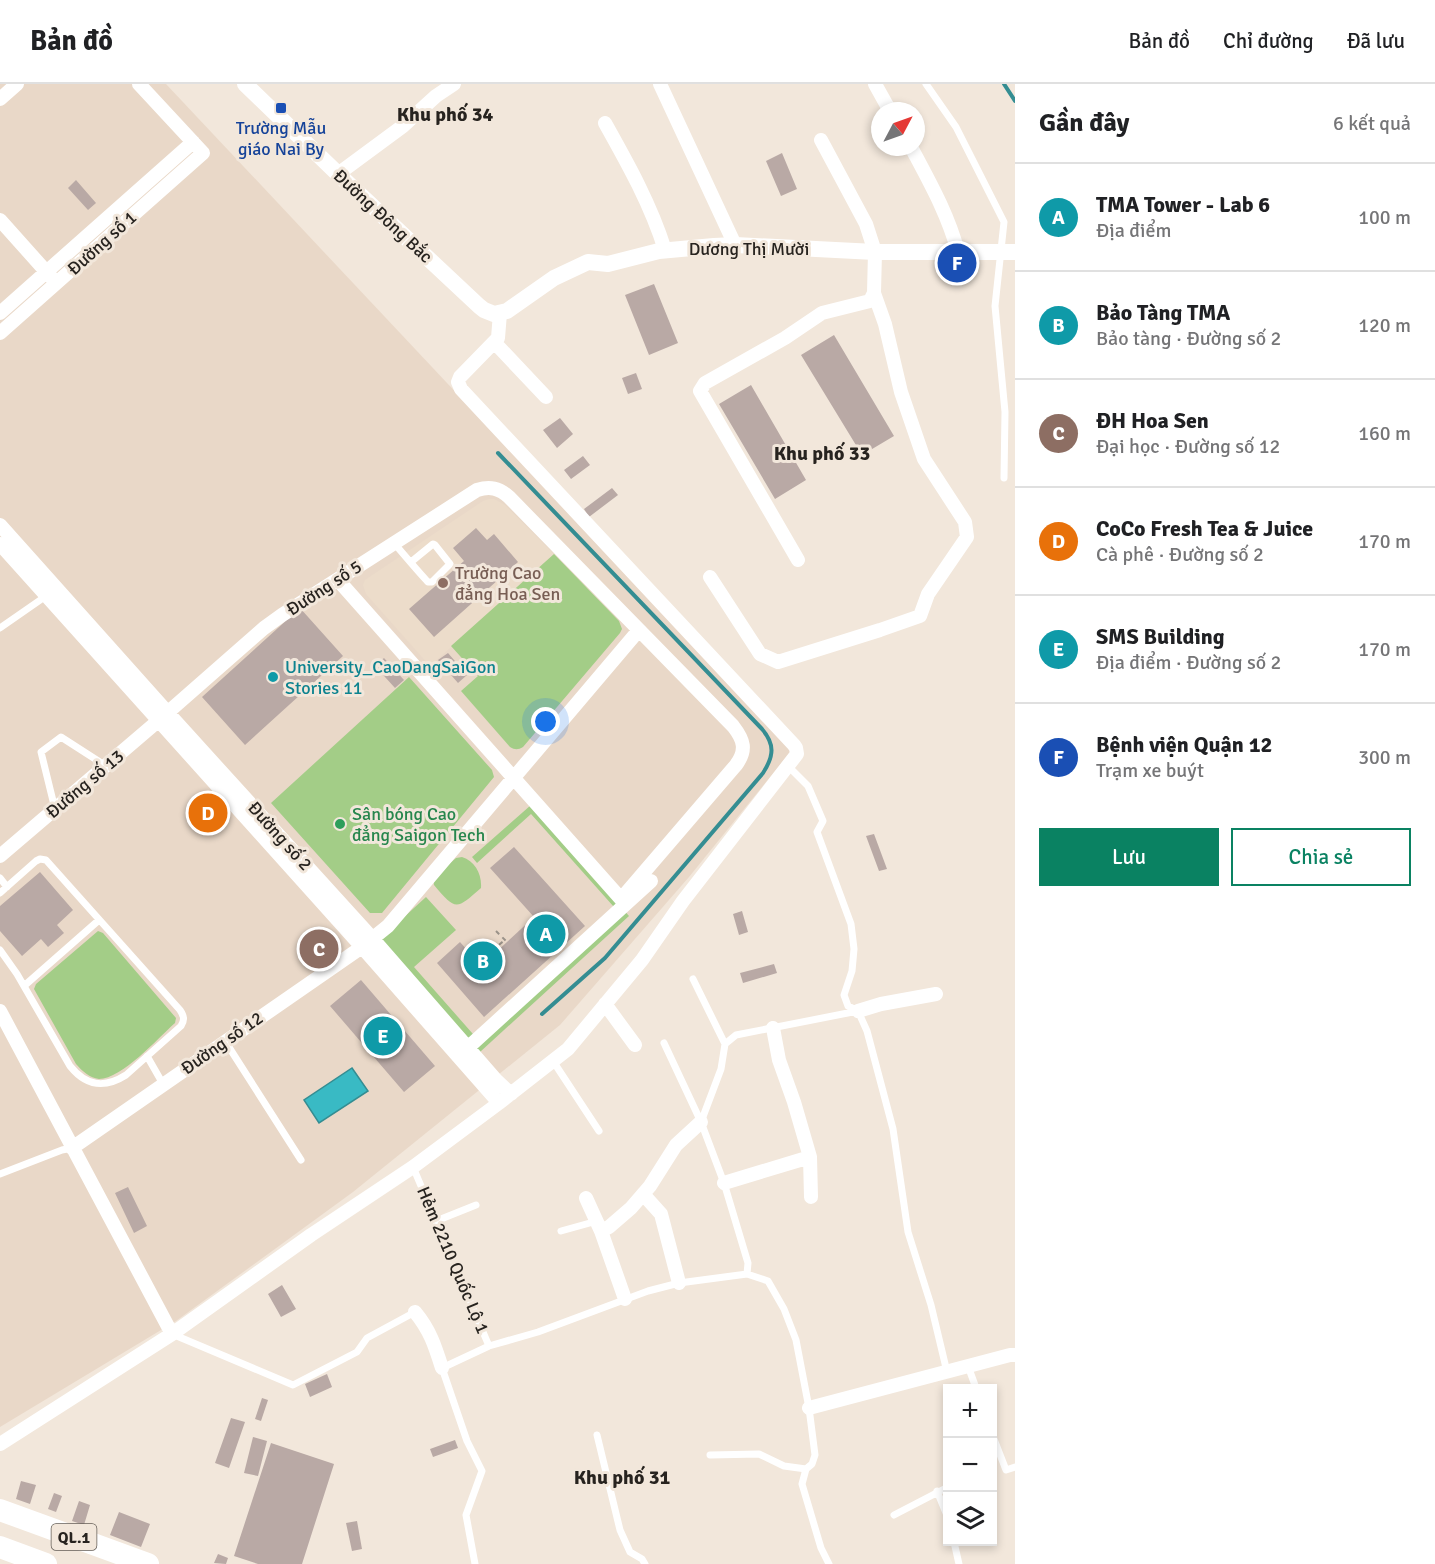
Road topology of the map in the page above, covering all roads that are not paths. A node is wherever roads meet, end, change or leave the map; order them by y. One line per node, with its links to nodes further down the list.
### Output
1 (17, 84): 8 (street)
2 (139, 84): 12 (street)
3 (245, 84): 14 (street, Đường Đông Bắc)
4 (454, 84): 14 (street)
5 (660, 84): 18 (street)
6 (875, 84): 9 (street)
7 (926, 84): 22 (lane)
8 (0, 99)
9 (885, 102)
10 (605, 123): 19 (street)
11 (821, 140): 20 (street)
12 (193, 142): 15 (street, Đường số 1); 16 (street, Đường số 1)
13 (916, 156): 21 (street)
14 (338, 174): 27 (street, Đường Đông Bắc)
15 (123, 204): 16 (street); 23 (street, Đường số 1)
16 (132, 216): 24 (street, Đường số 1)
17 (0, 220): 23 (street)
18 (735, 245): 19 (street, Dương Thị Mười); 20 (street, Dương Thị Mười)
19 (665, 250): 27 (street, Dương Thị Mười)
20 (875, 252): 21 (street, Dương Thị Mười); 25 (street)
21 (958, 252): 22 (street, Dương Thị Mười)
22 (1008, 252): 31 (lane)
23 (46, 272): 24 (street); 26 (street, Đường số 1)
24 (56, 283): 28 (street, Đường số 1)
25 (874, 293): 35 (street); 37 (street)
26 (0, 313)
27 (500, 313): 29 (street)
28 (0, 333)
29 (495, 343): 30 (street); 44 (street)
30 (546, 397)
31 (1004, 478)
32 (0, 525): 42 (street, Đường số 2)
33 (394, 543): 36 (lane); 38 (street, Đường số 5); 41 (street, Đường số 5)
34 (0, 544): 39 (street, Đường số 2)
35 (798, 560)
36 (411, 562): 36 (lane)
37 (710, 577)
38 (338, 580): 42 (street, Đường số 5); 45 (street)
39 (46, 596): 40 (lane); 42 (street, Đường số 2)
40 (0, 628)
41 (639, 630): 45 (street, Đường số 12); 45 (street)
42 (163, 717): 43 (street, Đường số 13); 53 (street, Đường số 2)
43 (106, 766): 46 (street, Đường số 13); 46 (lane)
44 (788, 766): 58 (street); 60 (lane)
45 (514, 778): 53 (street, Đường số 12)
46 (55, 809): 47 (street, Đường số 13)
47 (1, 855)
48 (0, 878): 50 (lane)
49 (651, 881): 66 (street)
50 (7, 887): 51 (lane); 52 (lane)
51 (0, 893)
52 (99, 920): 56 (lane); 67 (lane)
53 (367, 943): 62 (street, Đường số 12); 66 (street, Đường số 2)
54 (0, 950): 56 (lane)
55 (693, 979): 64 (lane)
56 (24, 986): 67 (lane)
57 (936, 994): 60 (street)
58 (605, 1004): 65 (street); 68 (street)
59 (0, 1011): 74 (street)
60 (858, 1011): 61 (lane); 96 (lane)
61 (773, 1028): 64 (lane); 75 (street)
62 (225, 1041): 69 (street, Đường số 12); 76 (lane)
63 (664, 1043): 72 (lane)
64 (725, 1044): 72 (lane)
65 (635, 1045)
66 (464, 1052): 70 (street, Đường số 2); 71 (street, Đường số 2)
67 (147, 1056): 69 (lane)
68 (553, 1061): 70 (street); 73 (lane)
69 (163, 1084): 74 (street, Đường số 12)
70 (511, 1094): 71 (street)
71 (500, 1103): 77 (street)
72 (701, 1122): 79 (lane); 80 (street)
73 (599, 1131)
74 (72, 1148): 78 (lane); 91 (street)
75 (810, 1157): 79 (street); 81 (street)
76 (301, 1160)
77 (413, 1167): 84 (lane, Hẻm 2210 Quốc Lộ 1); 91 (street)
78 (0, 1174)
79 (724, 1183): 87 (lane)
80 (643, 1194): 85 (street); 88 (street)
81 (811, 1197)
82 (586, 1198): 85 (street)
83 (476, 1205): 84 (lane)
84 (436, 1221): 92 (lane, Hẻm 2210 Quốc Lộ 1)
85 (599, 1226): 86 (lane); 89 (street)
86 (561, 1231)
87 (747, 1274): 88 (lane); 98 (lane)
88 (680, 1283): 89 (lane)
89 (625, 1299): 92 (lane)
90 (415, 1312): 91 (lane); 95 (street)
91 (172, 1334): 101 (street)
92 (489, 1346): 95 (lane, Hẻm 2210 Quốc Lộ 1)
93 (1015, 1355): 94 (street)
94 (968, 1366): 96 (street); 97 (lane)
95 (442, 1368): 118 (lane)
96 (947, 1372): 98 (street)
97 (974, 1384)
98 (809, 1408): 104 (lane)
99 (597, 1435): 119 (lane)
100 (994, 1438): 103 (lane)
101 (0, 1444)
102 (710, 1455): 104 (lane)
103 (1015, 1467)
104 (807, 1469): 120 (lane)
105 (943, 1488): 106 (lane)
106 (937, 1491): 107 (lane); 109 (lane)
107 (943, 1506)
108 (0, 1510): 117 (highway, QL.1)
109 (894, 1515)
110 (0, 1526): 116 (highway, QL.1)
111 (0, 1546): 114 (highway, QL.1)
112 (955, 1546): 121 (lane)
113 (0, 1555): 114 (highway)
114 (23, 1555): 115 (highway, QL.1)
115 (46, 1564)
116 (104, 1564)
117 (148, 1564)
118 (475, 1564)
119 (645, 1564)
120 (829, 1564)
121 (959, 1564)

